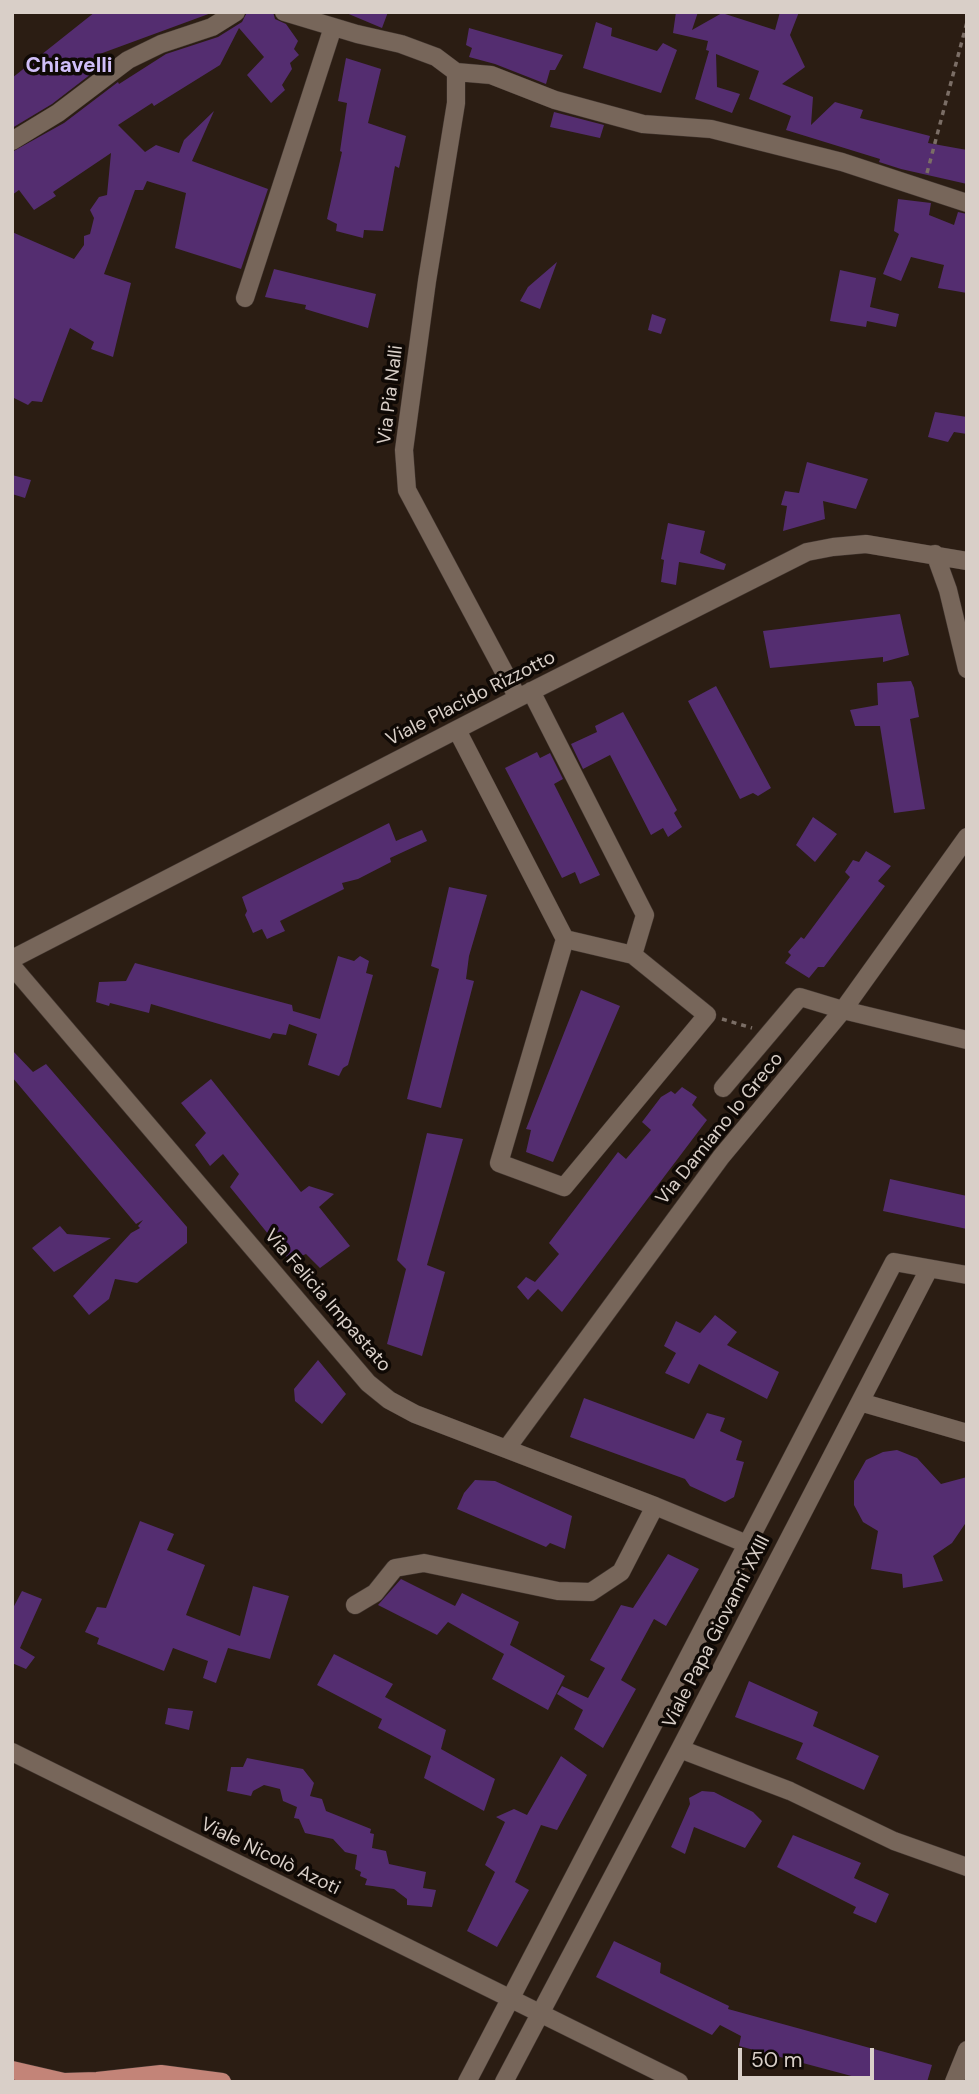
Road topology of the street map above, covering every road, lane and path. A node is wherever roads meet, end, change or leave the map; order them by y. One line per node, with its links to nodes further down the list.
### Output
1 (236, 12): 6 (street)
2 (285, 12): 4 (street)
3 (967, 22): 7 (path)
4 (333, 27): 5 (street); 9 (street)
5 (456, 72): 7 (street); 13 (street, Via Pia Nalli)
6 (12, 141)
7 (923, 188): 8 (street)
8 (967, 203)
9 (245, 298)
10 (935, 554): 11 (street, Viale Placido Rizzotto); 12 (street); 13 (street, Viale Placido Rizzotto)
11 (967, 561)
12 (967, 669)
13 (525, 694): 14 (street, Viale Placido Rizzotto); 17 (street, Via Pia Nalli)
14 (457, 730): 16 (street); 18 (street, Viale Placido Rizzotto)
15 (967, 837): 20 (street, Via Damiano lo Greco)
16 (565, 939): 17 (street); 21 (street)
17 (633, 955): 21 (street)
18 (12, 959)
19 (12, 966): 29 (street, Via Felicia Impastato)
20 (843, 1010): 22 (street); 23 (street); 29 (street, Via Damiano lo Greco)
21 (707, 1014): 22 (path)
22 (769, 1034): 24 (street)
23 (967, 1040)
24 (723, 1088)
25 (929, 1269): 26 (street); 27 (street, Viale Papa Giovanni XXIII); 31 (street, Viale Papa Giovanni XXIII)
26 (967, 1275)
27 (860, 1402): 28 (street); 33 (street, Viale Papa Giovanni XXIII)
28 (967, 1433)
29 (507, 1448): 30 (street, Via Felicia Impastato)
30 (655, 1506): 31 (street, Via Felicia Impastato); 32 (street)
31 (747, 1544): 36 (street, Viale Papa Giovanni XXIII)
32 (355, 1605)
33 (680, 1749): 35 (street); 37 (street, Viale Papa Giovanni XXIII)
34 (12, 1752): 36 (street, Viale Nicolò Azoti)
35 (967, 1867)
36 (510, 1998): 37 (street, Viale Nicolò Azoti); 41 (street, Viale Papa Giovanni XXIII)
37 (540, 2014): 42 (street, Viale Papa Giovanni XXIII); 43 (street)
38 (967, 2050): 44 (street)
39 (12, 2070): 40 (main road)
40 (222, 2082)
41 (467, 2082)
42 (504, 2082)
43 (679, 2082)
44 (954, 2082)

